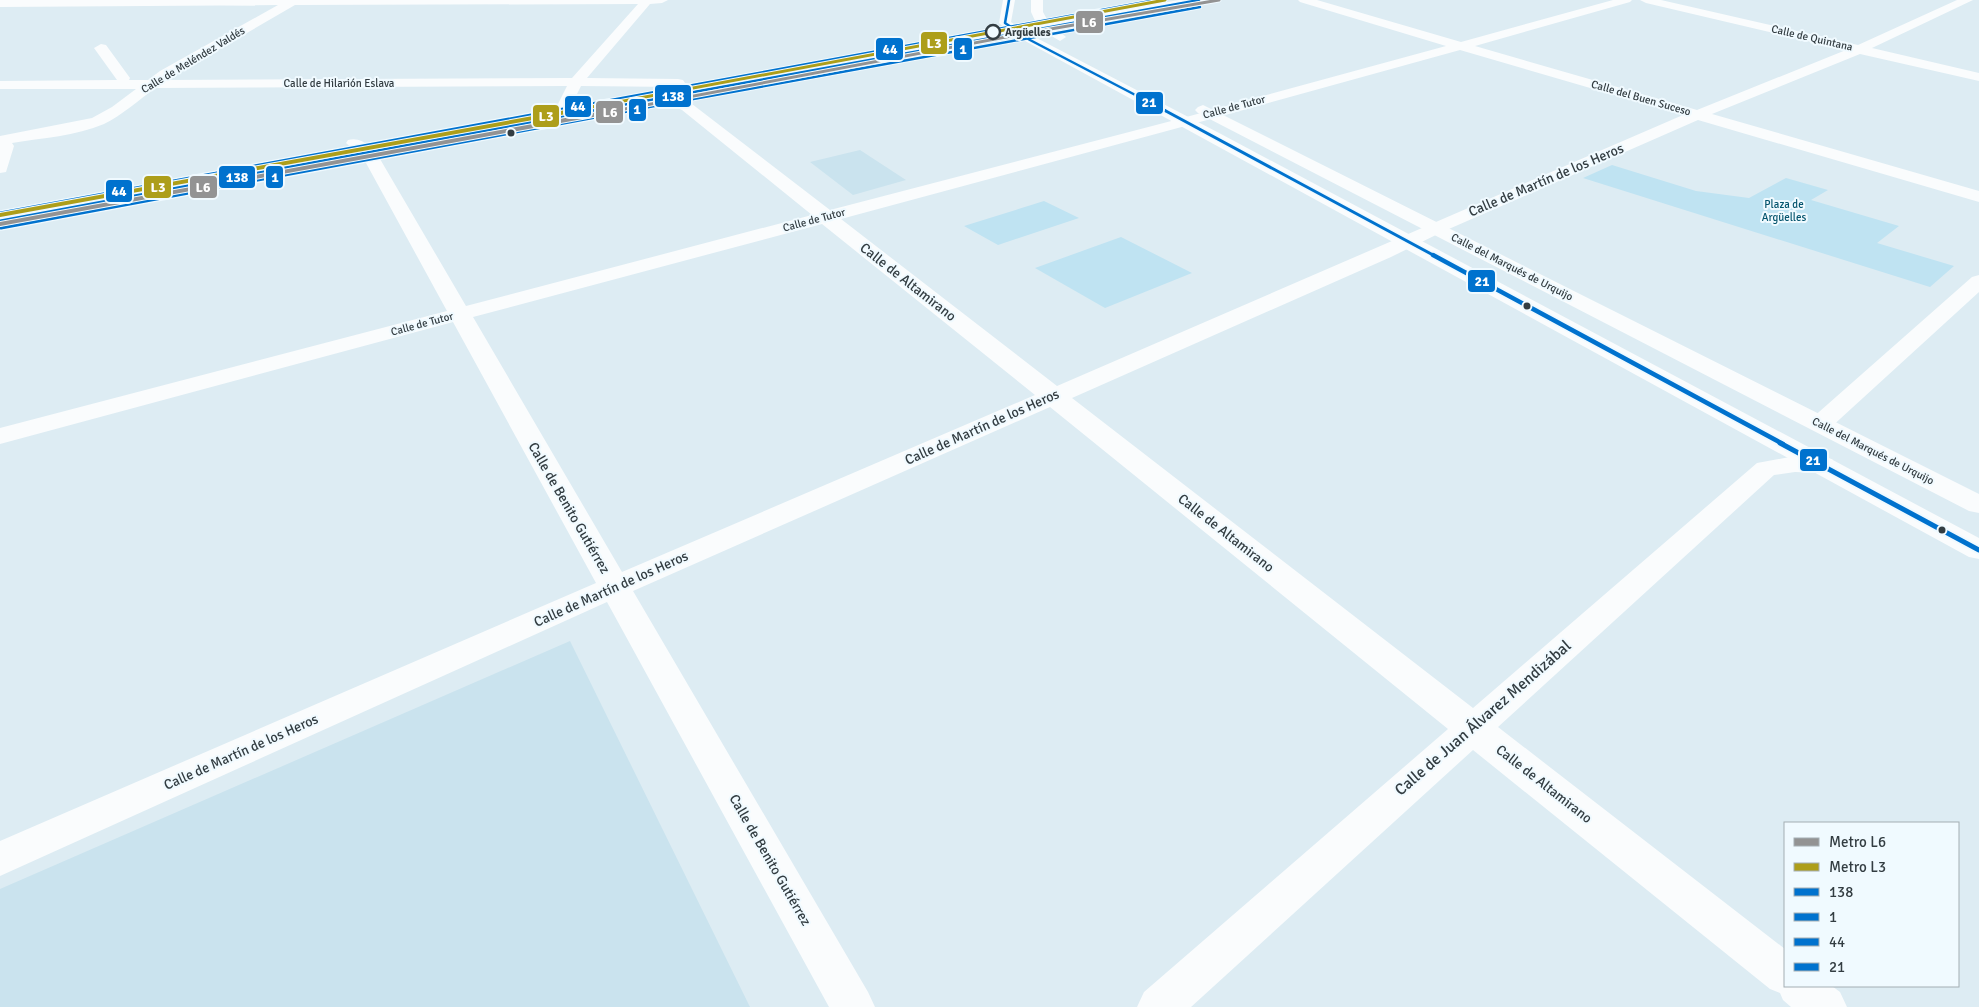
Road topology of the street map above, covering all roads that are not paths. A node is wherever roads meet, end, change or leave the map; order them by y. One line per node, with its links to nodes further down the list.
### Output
1 (647, 0): 2 (street); 12 (street); 23 (street)
2 (662, 0)
3 (1009, 0): 16 (street)
4 (1037, 0): 15 (street)
5 (1151, 0): 15 (street)
6 (1199, 0): 15 (street)
7 (1304, 0): 18 (street, Calle del Buen Suceso)
8 (1626, 0): 18 (street, Calle de Tutor)
9 (1646, 0): 20 (street, Calle de Quintana)
10 (1967, 0): 20 (street, Calle de Martín de los Heros)
11 (1972, 0): 13 (street)
12 (296, 1): 14 (street); 24 (street, Calle de Meléndez Valdés)
13 (1979, 1)
14 (0, 3)
15 (1043, 24): 16 (street); 17 (street)
16 (1012, 28): 26 (street); 26 (street); 29 (street, Calle del Marqués de Urquijo)
17 (1069, 42)
18 (1460, 45): 30 (street, Calle de Tutor); 31 (street, Calle del Buen Suceso)
19 (102, 48): 22 (street)
20 (1860, 49): 21 (street, Calle de Quintana); 31 (street, Calle de Martín de los Heros)
21 (1979, 77)
22 (123, 78)
23 (576, 82): 24 (street, Calle de Hilarión Eslava); 26 (street, Calle de Hilarión Eslava); 27 (street)
24 (150, 84): 25 (street, Calle de Hilarión Eslava); 32 (street, Calle de Meléndez Valdés)
25 (0, 85)
26 (671, 90): 27 (street); 28 (street); 37 (street, Calle de Altamirano)
27 (565, 104): 28 (street); 33 (street)
28 (581, 112): 33 (street)
29 (1186, 112): 30 (street, Calle de Tutor); 37 (street, Calle de Tutor); 40 (street, Calle del Marqués de Urquijo)
30 (1209, 113): 39 (street, Calle del Marqués de Urquijo)
31 (1697, 115): 35 (street, Calle del Buen Suceso); 39 (street, Calle de Martín de los Heros)
32 (1, 141): 34 (street, Calle de Meléndez Valdés)
33 (360, 148): 36 (street); 38 (street); 42 (street, Calle de Benito Gutiérrez)
34 (0, 168)
35 (1979, 197)
36 (0, 206)
37 (826, 217): 42 (street, Calle de Tutor); 43 (street, Calle de Altamirano)
38 (0, 221)
39 (1435, 228): 40 (street, Calle de Martín de los Heros); 44 (street, Calle del Marqués de Urquijo)
40 (1408, 242): 43 (street, Calle de Martín de los Heros); 46 (street, Calle del Marqués de Urquijo)
41 (1979, 281): 44 (street)
42 (459, 314): 45 (street, Calle de Tutor); 49 (street, Calle de Benito Gutiérrez)
43 (1053, 396): 49 (street, Calle de Martín de los Heros); 50 (street, Calle de Altamirano)
44 (1820, 424): 47 (street, Calle del Marqués de Urquijo)
45 (0, 436)
46 (1823, 465): 48 (street, Calle del Marqués de Urquijo); 50 (street, Calle de Juan Álvarez Mendizábal)
47 (1979, 505)
48 (1979, 550)
49 (614, 588): 51 (street, Calle de Martín de los Heros); 54 (street, Calle de Benito Gutiérrez)
50 (1473, 728): 52 (street, Calle de Altamirano); 55 (street, Calle de Juan Álvarez Mendizábal)
51 (0, 859)
52 (1784, 975)
53 (1799, 987): 56 (street)
54 (853, 1007)
55 (1159, 1007)
56 (1825, 1007)

